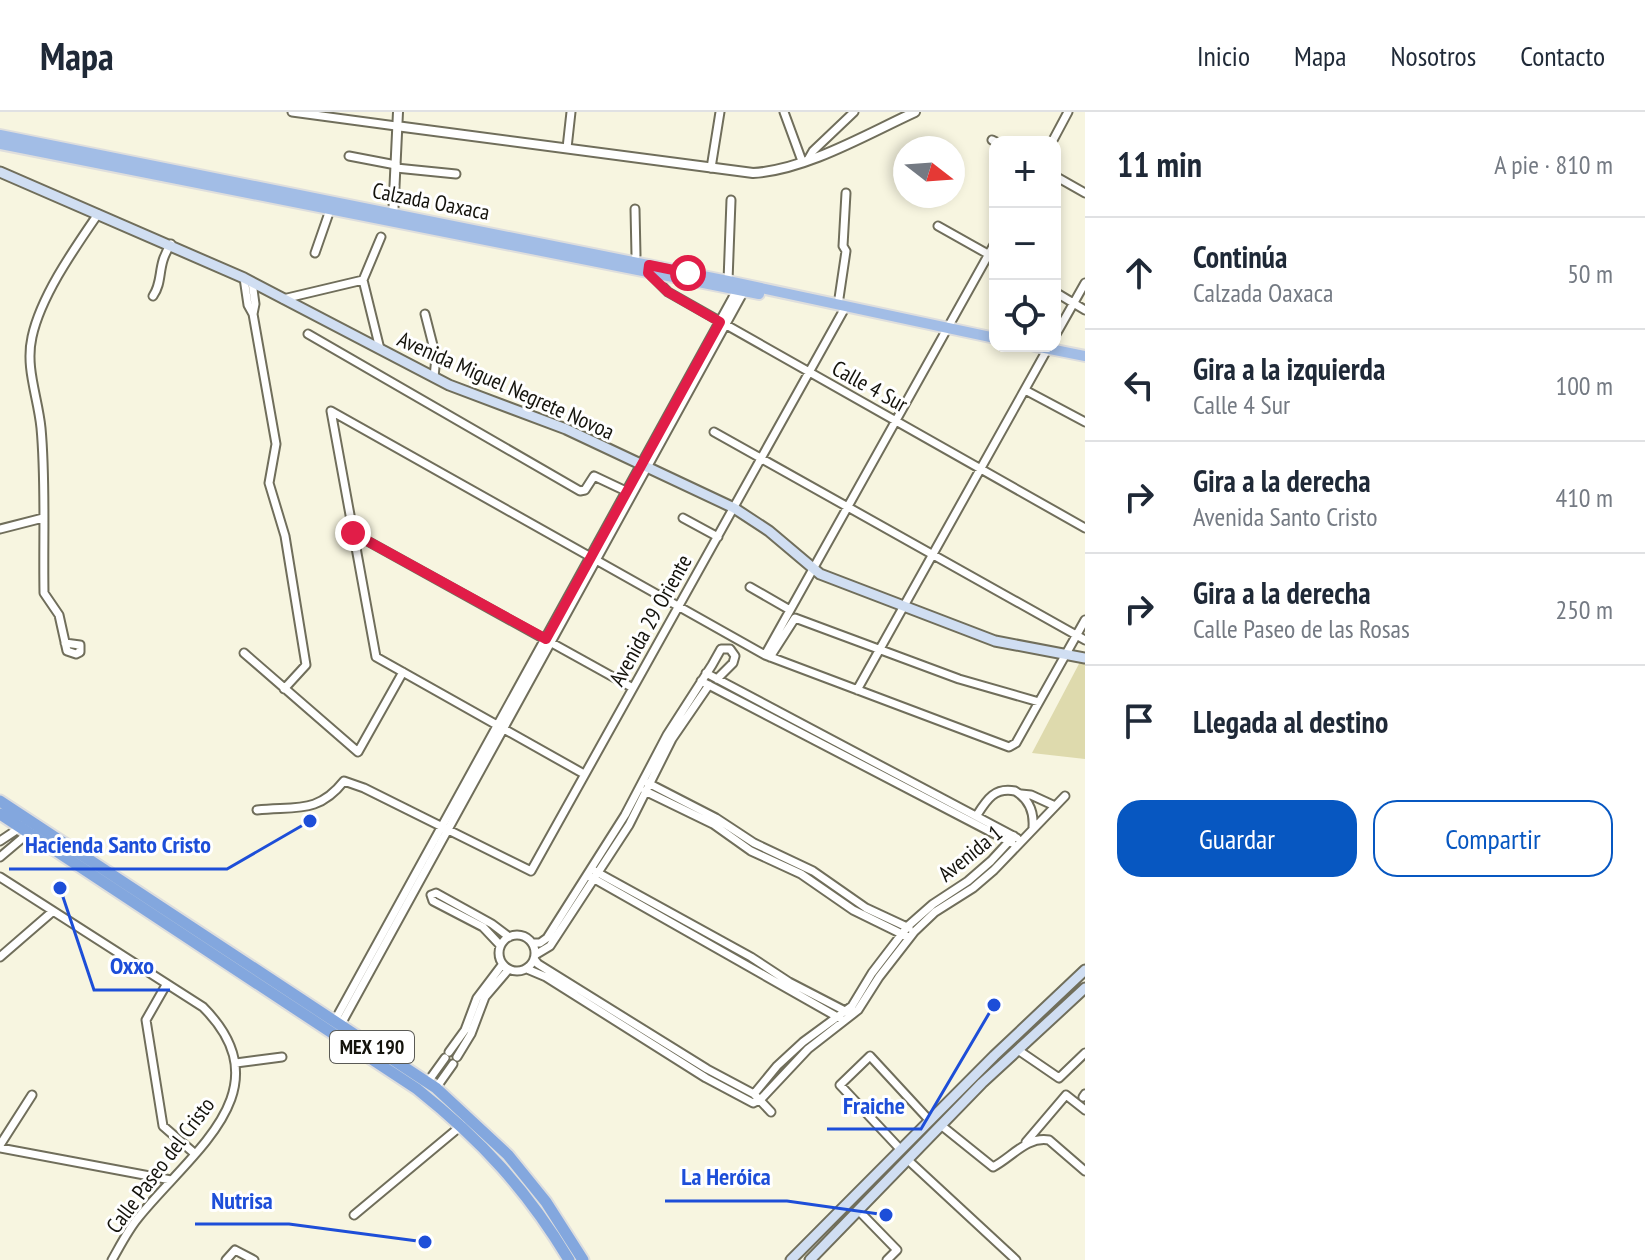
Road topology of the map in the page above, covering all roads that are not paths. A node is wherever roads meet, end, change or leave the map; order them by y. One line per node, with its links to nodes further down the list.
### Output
1 (296, 112): 10 (street)
2 (398, 112): 10 (street)
3 (571, 112): 14 (street)
4 (720, 112): 18 (street)
5 (784, 112): 16 (street)
6 (854, 112): 16 (street)
7 (915, 112): 9 (street)
8 (1068, 112): 12 (street)
9 (903, 114): 16 (street)
10 (396, 126): 14 (street); 17 (street)
11 (0, 135): 25 (main road, Calzada Oaxaca)
12 (1055, 136)
13 (0, 144): 25 (main road, Calzada Oaxaca)
14 (567, 148): 18 (street)
15 (349, 156): 17 (street)
16 (805, 160): 18 (street)
17 (396, 167): 20 (street); 28 (street)
18 (711, 168)
19 (0, 172): 27 (main road, Avenida Miguel Negrete Novoa)
20 (456, 174)
21 (1061, 179): 23 (street)
22 (846, 193): 47 (street, Avenida 29 Oriente)
23 (1085, 193)
24 (731, 200): 39 (street)
25 (324, 206): 28 (main road, Calzada Oaxaca); 32 (street)
26 (635, 209): 35 (street)
27 (98, 214): 31 (main road, Avenida Miguel Negrete Novoa); 71 (street)
28 (393, 218): 35 (main road, Calzada Oaxaca)
29 (938, 226): 33 (street)
30 (381, 237): 38 (street)
31 (171, 244): 37 (main road, Avenida Miguel Negrete Novoa); 43 (street)
32 (315, 253)
33 (989, 254)
34 (989, 261): 52 (street)
35 (632, 266): 36 (main road, Calzada Oaxaca)
36 (649, 269): 39 (main road, Calzada Oaxaca); 40 (main road, Calzada Oaxaca)
37 (248, 280): 45 (main road, Avenida Miguel Negrete Novoa); 99 (street)
38 (363, 280): 45 (street); 55 (street)
39 (728, 281): 47 (main road, Calzada Oaxaca)
40 (667, 283): 42 (main road, Calzada Oaxaca); 50 (street, Calle 4 Sur)
41 (1085, 283): 46 (street)
42 (741, 291): 47 (main road, Calzada Oaxaca); 50 (street)
43 (153, 296)
44 (1061, 296): 46 (street)
45 (283, 299): 55 (main road, Avenida Miguel Negrete Novoa)
46 (1073, 303): 48 (street); 51 (street)
47 (845, 308): 52 (main road, Calzada Oaxaca); 59 (street, Avenida 29 Oriente)
48 (1085, 310)
49 (425, 314): 60 (street)
50 (723, 323): 59 (street, Calle 4 Sur); 66 (street)
51 (1061, 325)
52 (947, 328): 54 (main road, Calzada Oaxaca); 62 (street)
53 (308, 334): 68 (street)
54 (989, 337)
55 (380, 349): 60 (main road, Avenida Miguel Negrete Novoa)
56 (1061, 350): 58 (main road)
57 (1046, 352): 61 (street)
58 (1085, 356)
59 (810, 374): 62 (street, Calle 4 Sur); 65 (street, Avenida 29 Oriente)
60 (434, 377): 66 (main road, Avenida Miguel Negrete Novoa)
61 (1025, 390): 63 (street); 67 (street)
62 (895, 421): 67 (street, Calle 4 Sur); 69 (street)
63 (1085, 422)
64 (714, 432): 65 (street)
65 (762, 458): 69 (street); 70 (street, Avenida 29 Oriente)
66 (643, 466): 68 (street); 70 (main road, Avenida Miguel Negrete Novoa)
67 (980, 470): 73 (street, Calle 4 Sur); 77 (street)
68 (629, 492): 78 (street)
69 (847, 507): 77 (street); 79 (street)
70 (734, 508): 76 (street, Avenida 29 Oriente); 79 (main road, Avenida Miguel Negrete Novoa)
71 (43, 518): 74 (street); 88 (street)
72 (683, 518): 76 (street)
73 (1085, 528)
74 (0, 529)
75 (353, 533): 78 (street); 87 (street); 94 (street)
76 (718, 537): 81 (street, Avenida 29 Oriente)
77 (933, 555): 82 (street); 85 (street)
78 (594, 559): 81 (street); 87 (street)
79 (813, 569): 82 (main road, Avenida Miguel Negrete Novoa); 83 (street)
80 (750, 587): 83 (street)
81 (679, 606): 92 (street); 98 (street, Avenida 29 Oriente)
82 (905, 606): 89 (street); 91 (main road, Avenida Miguel Negrete Novoa)
83 (790, 610): 92 (street)
84 (1085, 620): 85 (street)
85 (1076, 635): 86 (street); 91 (street)
86 (1085, 640)
87 (548, 641): 98 (street); 102 (street)
88 (65, 643)
89 (881, 650): 92 (street); 100 (street); 101 (street)
90 (244, 653): 99 (street)
91 (1066, 654): 93 (main road, Avenida Miguel Negrete Novoa); 101 (street)
92 (768, 656): 100 (street)
93 (1085, 658)
94 (403, 672): 99 (street); 102 (street)
95 (706, 673): 96 (street); 96 (street); 97 (street)
96 (717, 679): 103 (street)
97 (705, 683): 103 (street); 105 (street)
98 (633, 688): 104 (street, Avenida 29 Oriente)
99 (284, 689)
100 (857, 690): 101 (street)
101 (1039, 702)
102 (501, 727): 104 (street); 114 (street)
103 (884, 772): 112 (street); 117 (street)
104 (584, 774): 114 (street, Avenida 29 Oriente)
105 (645, 786): 119 (street); 122 (street)
106 (1021, 794): 109 (street); 112 (street); 115 (street)
107 (1065, 796): 109 (street)
108 (0, 801): 113 (highway, MEX 190)
109 (1055, 806): 115 (street)
110 (257, 810): 114 (street)
111 (0, 814): 113 (highway, MEX 190)
112 (977, 815): 117 (street)
113 (29, 826): 116 (street); 118 (street); 134 (highway, MEX 190); 147 (highway, MEX 190)
114 (447, 826): 134 (street)
115 (1033, 827): 117 (street)
116 (0, 841)
117 (1016, 842): 122 (street, Avenida 1)
118 (0, 857)
119 (591, 874): 124 (street); 127 (street); 133 (street)
120 (0, 877): 121 (street, Calle Paseo del Cristo)
121 (52, 912): 126 (street); 131 (street, Calle Paseo del Cristo)
122 (908, 932): 133 (street, Avenida 1)
123 (509, 937): 124 (street); 125 (street); 125 (street)
124 (532, 943): 127 (street)
125 (500, 945): 128 (street)
126 (0, 957)
127 (535, 957): 129 (street); 135 (street)
128 (505, 967): 129 (street); 141 (street); 141 (street)
129 (527, 969): 135 (street)
130 (1085, 970): 146 (main road)
131 (166, 985): 139 (street, Calle Paseo del Cristo); 152 (street)
132 (1085, 988): 136 (main road)
133 (845, 1017): 143 (street, Avenida 1)
134 (337, 1024): 141 (highway, MEX 190)
135 (641, 1032): 143 (street)
136 (1018, 1050): 138 (street); 148 (main road)
137 (282, 1057): 139 (street)
138 (1082, 1057): 140 (street)
139 (236, 1063): 152 (street, Calle Paseo del Cristo)
140 (1085, 1068)
141 (432, 1085): 162 (highway, MEX 190)
142 (32, 1095): 149 (street)
143 (757, 1097): 145 (street)
144 (1085, 1110): 150 (street)
145 (771, 1112)
146 (930, 1121): 151 (main road); 151 (street)
147 (462, 1125): 157 (street); 161 (highway, MEX 190)
148 (942, 1126): 150 (street); 153 (main road)
149 (0, 1146): 155 (street)
150 (1022, 1147): 154 (street)
151 (901, 1150): 163 (main road)
152 (194, 1153): 155 (street, Calle Paseo del Cristo)
153 (908, 1160): 156 (main road); 166 (street)
154 (1085, 1171)
155 (171, 1180): 158 (street, Calle Paseo del Cristo)
156 (859, 1211): 164 (main road); 165 (street)
157 (354, 1215)
158 (112, 1260)
159 (226, 1260): 160 (street)
160 (254, 1260)
161 (569, 1260)
162 (583, 1260)
163 (791, 1260)
164 (810, 1260)
165 (887, 1260)
166 (1016, 1260)

